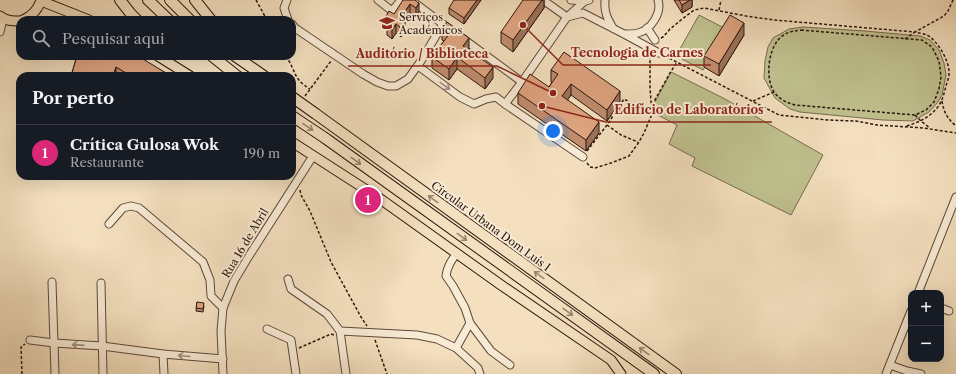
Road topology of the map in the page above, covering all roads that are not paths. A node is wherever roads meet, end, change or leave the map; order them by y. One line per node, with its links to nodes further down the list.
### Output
1 (41, 0): 15 (main road); 16 (main road)
2 (120, 0): 17 (highway)
3 (148, 0): 18 (highway)
4 (170, 0): 19 (highway)
5 (195, 0): 20 (highway)
6 (287, 0): 21 (street)
7 (378, 0): 8 (street)
8 (401, 0)
9 (411, 0): 25 (street)
10 (542, 0): 23 (street)
11 (571, 0): 14 (street)
12 (605, 0): 26 (street)
13 (658, 0): 27 (street)
14 (587, 1): 23 (street)
15 (30, 16)
16 (79, 16)
17 (133, 16)
18 (165, 16)
19 (186, 16)
20 (208, 16)
21 (287, 16)
22 (2, 17): 24 (main road); 29 (street)
23 (567, 17): 26 (street); 44 (street)
24 (16, 21)
25 (444, 24): 39 (street); 44 (street)
26 (613, 28): 30 (street)
27 (647, 28): 30 (street); 31 (street)
28 (296, 29): 39 (street)
29 (0, 32)
30 (624, 34): 32 (street)
31 (655, 40)
32 (659, 52)
33 (164, 60): 40 (main road)
34 (213, 60): 38 (highway)
35 (216, 60): 38 (highway)
36 (241, 60): 42 (highway)
37 (247, 60): 43 (highway)
38 (221, 64): 41 (highway)
39 (418, 66): 46 (street, one-way to 46)
40 (184, 72)
41 (232, 72)
42 (257, 72)
43 (258, 72)
44 (522, 82): 46 (street)
45 (296, 100): 82 (highway, Circular Urbana Dom Luís I, one-way to 45, bridge)
46 (505, 104): 50 (street)
47 (296, 119): 81 (highway, one-way to 81, bridge)
48 (296, 145): 49 (main road)
49 (313, 156): 53 (main road); 58 (street, Rua 16 de Abril)
50 (583, 157)
51 (956, 197): 57 (street)
52 (109, 224): 58 (street)
53 (457, 254): 62 (street); 80 (main road)
54 (288, 279): 64 (street)
55 (52, 282): 66 (street)
56 (101, 283): 67 (street)
57 (919, 290)
58 (223, 308): 70 (street, Rua 16 de Abril)
59 (944, 309): 60 (street)
60 (949, 311)
61 (908, 319): 71 (street)
62 (470, 323): 68 (street); 72 (street)
63 (267, 329): 77 (street)
64 (340, 331): 68 (street); 78 (street)
65 (30, 340): 66 (street)
66 (54, 343): 67 (street, one-way to 66); 73 (street)
67 (102, 346): 69 (street); 74 (street)
68 (456, 348): 79 (street)
69 (163, 354): 70 (street, one-way to 69); 75 (street)
70 (223, 359): 76 (street, Rua 16 de Abril)
71 (890, 364): 83 (street); 84 (street)
72 (510, 365)
73 (55, 374)
74 (103, 374)
75 (164, 374)
76 (224, 374)
77 (296, 374)
78 (346, 374)
79 (480, 374)
80 (621, 374)
81 (654, 374)
82 (676, 374)
83 (886, 374)
84 (921, 374)

